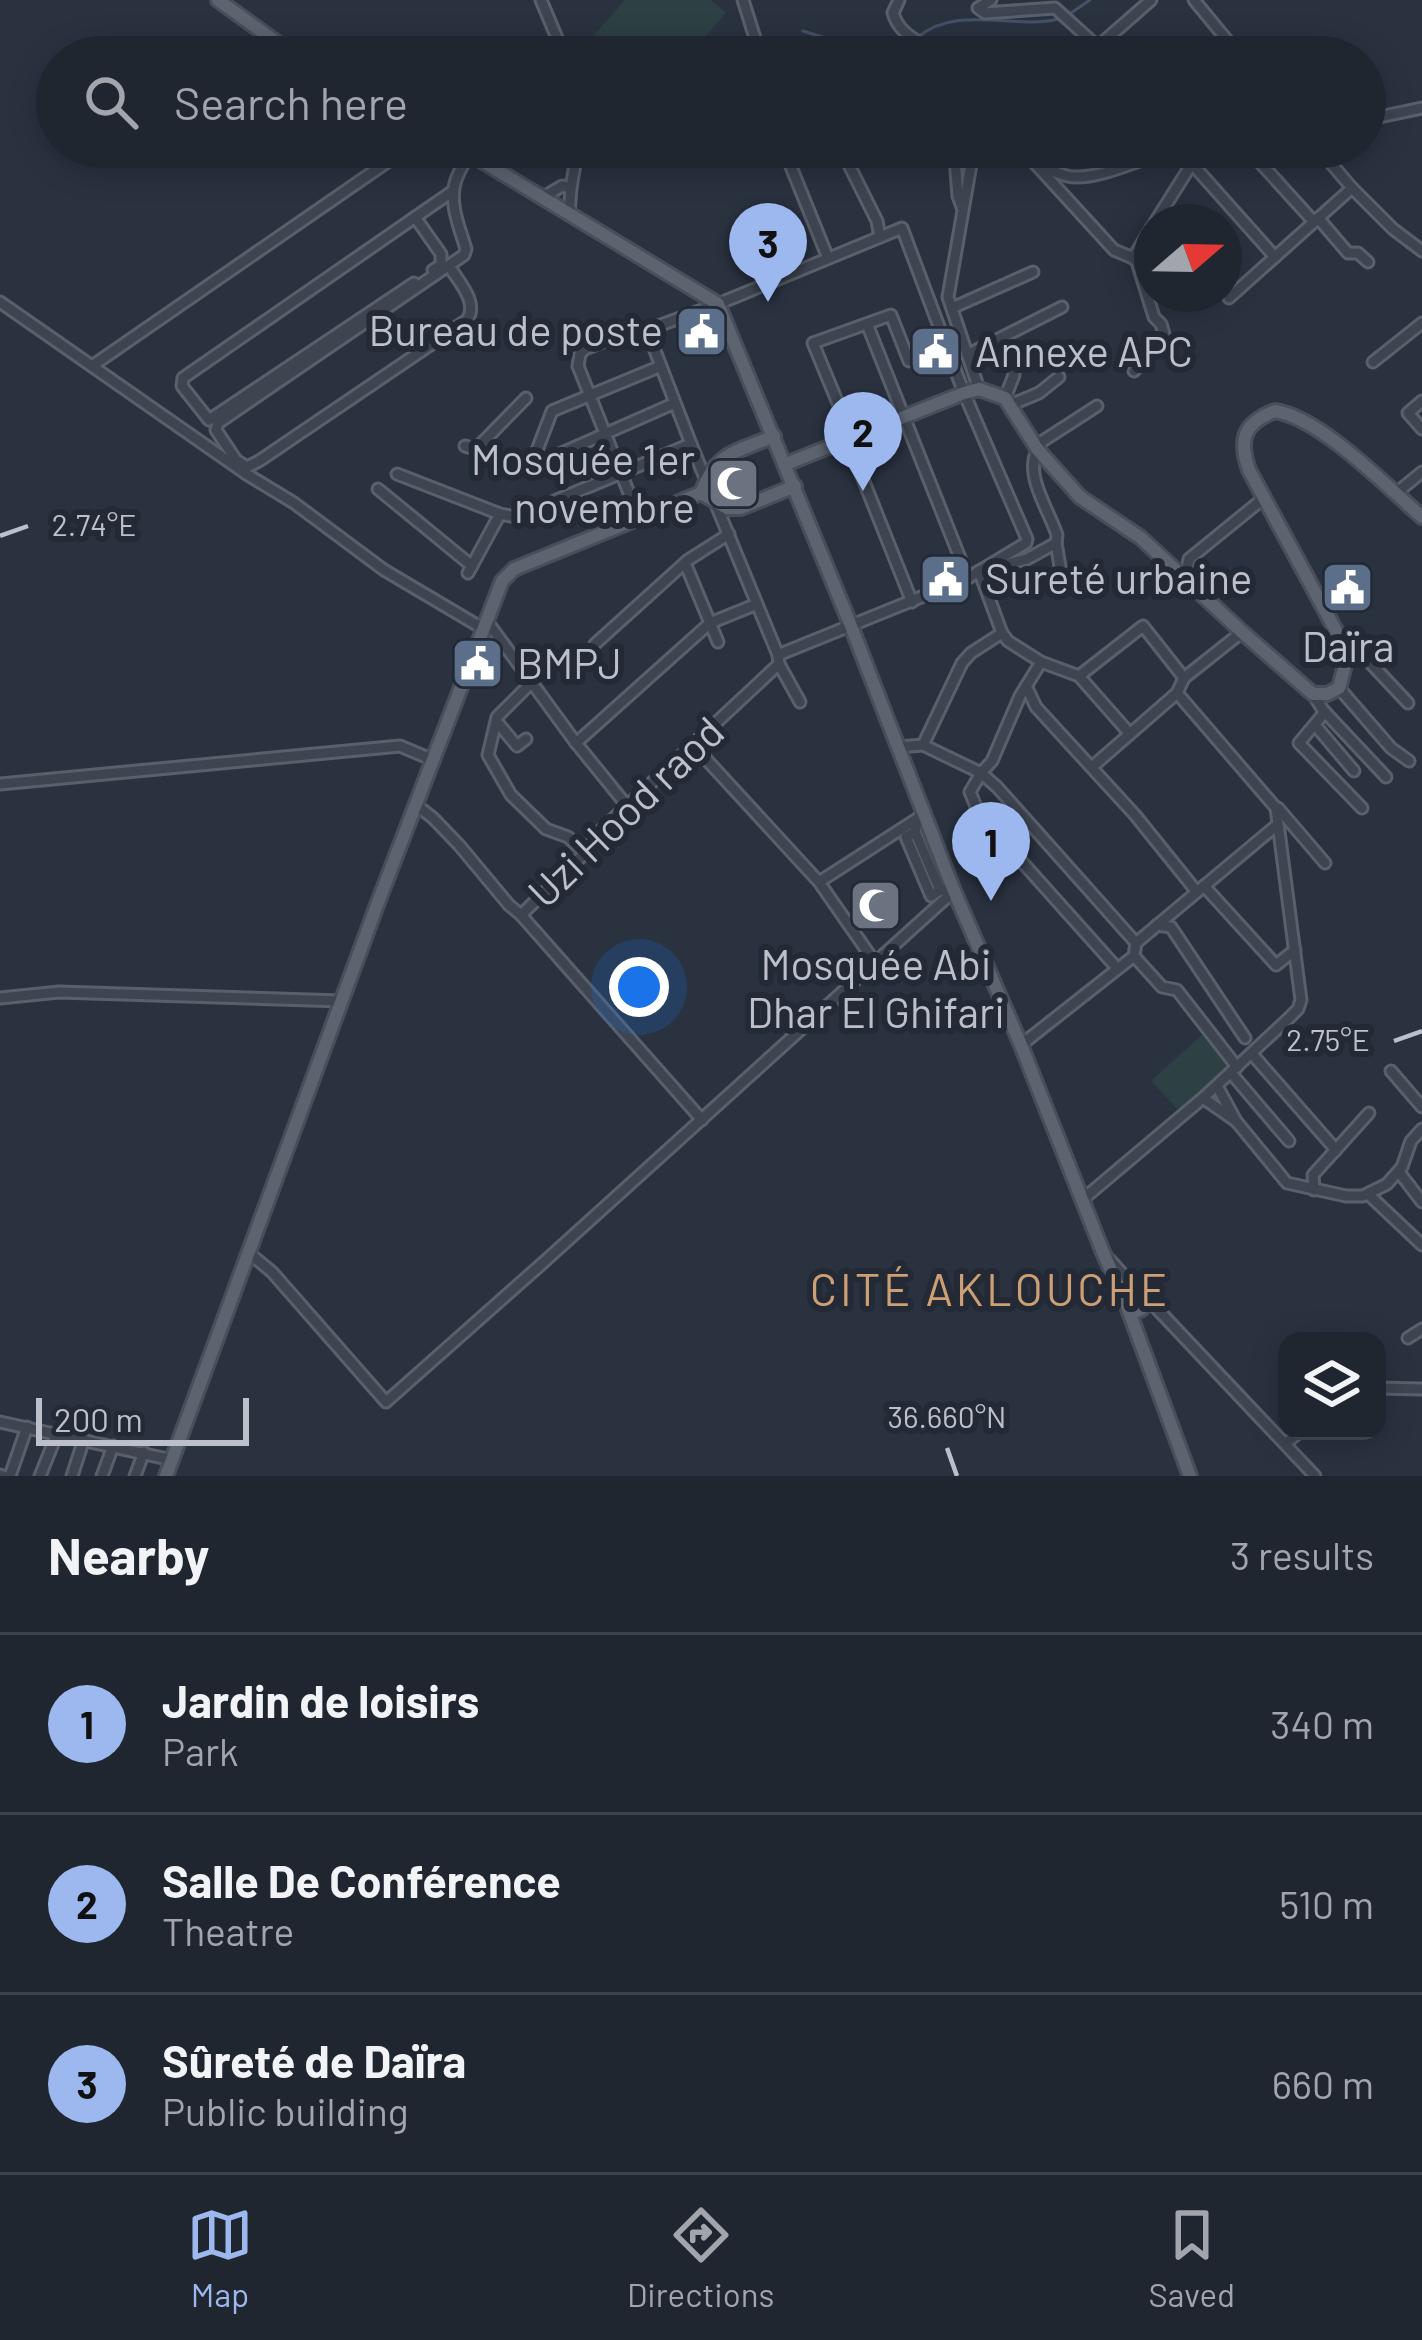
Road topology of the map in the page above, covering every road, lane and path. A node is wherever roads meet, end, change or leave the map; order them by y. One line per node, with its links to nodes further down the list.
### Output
1 (218, 0): 8 (main road)
2 (541, 0): 9 (street)
3 (743, 0): 10 (street)
4 (899, 0): 11 (street)
5 (991, 0): 12 (street)
6 (1151, 0): 13 (street)
7 (1194, 0): 14 (street)
8 (268, 36)
9 (556, 36)
10 (754, 36)
11 (907, 36)
12 (1085, 36)
13 (1117, 36)
14 (1224, 36)
15 (1422, 108): 16 (street)
16 (1386, 116)
17 (379, 168): 64 (street)
18 (459, 168): 34 (street)
19 (493, 168): 35 (main road)
20 (574, 168): 32 (street)
21 (792, 168): 47 (street)
22 (851, 168): 43 (street)
23 (956, 168): 38 (street)
24 (970, 168): 38 (street)
25 (1039, 168): 45 (street)
26 (1050, 168): 27 (street)
27 (1113, 168)
28 (1189, 168): 36 (street)
29 (1194, 168): 37 (street)
30 (1266, 168): 41 (street)
31 (1335, 168): 33 (street)
32 (571, 188): 35 (street); 39 (street)
33 (1352, 188): 41 (street); 44 (street)
34 (454, 191): 40 (street); 49 (street)
35 (541, 198): 39 (main road)
36 (1167, 204)
37 (1227, 204)
38 (963, 210): 55 (street)
39 (569, 215): 53 (main road)
40 (416, 217): 40 (street)
41 (1316, 220): 46 (street); 48 (street)
42 (1242, 221): 46 (street)
43 (880, 237): 47 (street); 60 (street)
44 (1422, 251)
45 (1133, 257): 66 (street)
46 (1275, 257): 51 (street)
47 (828, 258): 53 (street)
48 (1368, 262)
49 (449, 266): 49 (street)
50 (1033, 272): 55 (street)
51 (1242, 286)
52 (0, 302): 64 (street)
53 (718, 304): 58 (street); 78 (main road)
54 (1062, 307): 62 (street)
55 (952, 308): 62 (street)
56 (867, 323): 60 (street); 75 (street); 79 (street)
57 (1418, 326): 59 (street); 63 (street)
58 (647, 330): 65 (street); 69 (street)
59 (1422, 340)
60 (947, 347): 68 (street)
61 (1011, 351): 71 (street)
62 (968, 355): 68 (street)
63 (1373, 362)
64 (92, 366): 107 (street)
65 (661, 366): 69 (street); 73 (street)
66 (1134, 371)
67 (1060, 377): 71 (street)
68 (972, 391): 71 (main road); 75 (main road); 100 (street)
69 (591, 396): 77 (street); 83 (street)
70 (526, 398): 83 (street)
71 (1008, 401): 81 (main road)
72 (1422, 401): 76 (street)
73 (675, 403): 77 (street); 80 (street)
74 (1097, 406): 81 (street)
75 (903, 417): 79 (main road); 101 (street)
76 (1422, 429)
77 (606, 434): 83 (street); 85 (street)
78 (774, 436): 82 (main road); 87 (main road)
79 (849, 438): 82 (main road); 104 (street)
80 (691, 445): 85 (street); 87 (street)
81 (1037, 448): 98 (street); 103 (main road)
82 (786, 464): 88 (main road)
83 (531, 466)
84 (1422, 472): 90 (street)
85 (621, 473): 94 (street); 96 (street)
86 (397, 474): 94 (street)
87 (706, 478): 91 (main road); 93 (street)
88 (795, 486): 93 (main road); 108 (main road)
89 (378, 489): 94 (street)
90 (1400, 490)
91 (701, 493): 93 (main road); 96 (main road)
92 (1264, 498): 95 (main road); 103 (street); 109 (main road)
93 (716, 502): 97 (street)
94 (500, 514)
95 (1422, 517)
96 (639, 518): 107 (main road)
97 (729, 534): 99 (street); 105 (street)
98 (1056, 543): 100 (street); 102 (street)
99 (685, 563): 106 (street); 113 (street)
100 (979, 571): 101 (street, Uzi Hood raod); 111 (street)
101 (968, 578): 104 (street, Uzi Hood raod)
102 (1064, 590)
103 (1198, 591): 110 (main road)
104 (912, 602): 108 (street, Uzi Hood raod)
105 (757, 604): 106 (street); 114 (street)
106 (710, 623): 112 (street); 130 (street)
107 (484, 624): 118 (street); 134 (main road)
108 (851, 626): 114 (street, Uzi Hood raod); 133 (main road)
109 (1336, 630): 120 (main road); 124 (street)
110 (1242, 632): 117 (street); 122 (main road)
111 (1002, 633): 115 (street); 131 (street)
112 (718, 642)
113 (595, 644)
114 (778, 660): 123 (street); 132 (street, Uzi Hood raod)
115 (1041, 662): 116 (street); 119 (street)
116 (1079, 676): 117 (street); 128 (street)
117 (1184, 678): 121 (street)
118 (531, 683): 126 (street); 130 (street)
119 (1026, 686): 136 (street); 138 (street)
120 (1339, 688): 122 (main road); 135 (street)
121 (1177, 693): 128 (street); 143 (street)
122 (1313, 694): 125 (street)
123 (800, 702)
124 (1408, 704)
125 (1325, 712): 127 (street); 139 (street)
126 (496, 721): 129 (street); 147 (street)
127 (1315, 725): 137 (street); 144 (street)
128 (1130, 734): 136 (street)
129 (526, 739)
130 (576, 743): 142 (street)
131 (923, 745): 133 (street); 138 (street)
132 (694, 746): 142 (street, Uzi Hood raod); 149 (street)
133 (899, 747): 145 (main road)
134 (434, 760): 140 (street); 141 (main road)
135 (1409, 761)
136 (1092, 767): 150 (street)
137 (1354, 771)
138 (981, 773): 154 (street); 157 (street)
139 (1386, 777)
140 (0, 784)
141 (415, 804): 152 (street, Uzi Hood raod); 159 (main road)
142 (628, 807): 147 (street, Uzi Hood raod)
143 (1276, 808): 146 (street); 148 (street)
144 (1362, 808)
145 (920, 817): 149 (street); 151 (main road); 151 (street)
146 (1277, 825): 150 (street); 155 (street)
147 (585, 853): 152 (street, Uzi Hood raod)
148 (1325, 863)
149 (819, 882): 156 (street)
150 (1200, 889): 153 (street); 155 (street)
151 (947, 891): 156 (street); 161 (main road)
152 (521, 915): 169 (street)
153 (1157, 926): 154 (street); 160 (street)
154 (1135, 949): 157 (street); 163 (street)
155 (1294, 950): 162 (street)
156 (874, 961): 169 (street)
157 (1116, 967): 161 (street)
158 (0, 998): 159 (street)
159 (342, 1001): 181 (main road)
160 (1245, 1038)
161 (1022, 1045): 177 (main road)
162 (1252, 1054): 163 (street); 173 (street)
163 (1234, 1070): 165 (street); 172 (street)
164 (1391, 1070): 167 (street)
165 (1217, 1086): 166 (street); 170 (street)
166 (1203, 1099): 170 (street); 177 (street)
167 (1422, 1107)
168 (1370, 1113): 173 (street)
169 (702, 1120): 181 (street)
170 (1236, 1120): 175 (street)
171 (1422, 1129): 174 (street)
172 (1288, 1141)
173 (1336, 1150): 175 (street)
174 (1399, 1172): 176 (street); 178 (street)
175 (1314, 1190): 176 (street)
176 (1368, 1194): 179 (street)
177 (1082, 1200): 180 (main road)
178 (1422, 1202)
179 (1422, 1245)
180 (1102, 1250): 182 (street); 183 (main road)
181 (249, 1253): 196 (main road)
182 (1142, 1293): 183 (main road); 193 (street)
183 (1126, 1305): 203 (main road)
184 (1422, 1329): 185 (street)
185 (1408, 1338)
186 (1386, 1388): 187 (street)
187 (1422, 1389)
188 (0, 1422): 189 (street)
189 (27, 1427): 190 (street); 197 (street)
190 (57, 1434): 191 (street); 198 (street)
191 (84, 1439): 194 (street); 199 (street)
192 (1290, 1440): 193 (street)
193 (1286, 1443): 204 (street)
194 (112, 1446): 195 (street); 200 (street)
195 (143, 1452): 196 (street); 201 (street)
196 (172, 1460): 202 (main road)
197 (4, 1476)
198 (40, 1476)
199 (72, 1476)
200 (102, 1476)
201 (135, 1476)
202 (166, 1476)
203 (1190, 1476)
204 (1315, 1476)

